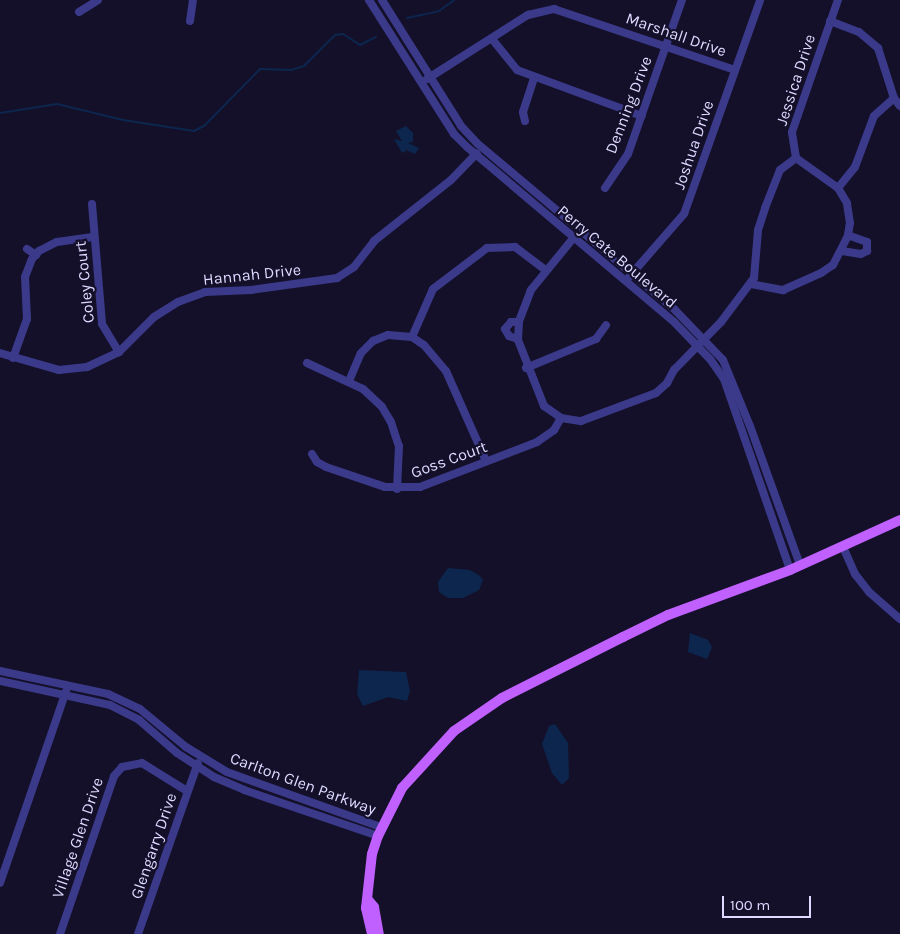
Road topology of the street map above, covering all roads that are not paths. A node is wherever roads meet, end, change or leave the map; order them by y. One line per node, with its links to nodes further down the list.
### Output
1 (98, 0): 8 (street)
2 (193, 0): 10 (street)
3 (369, 0): 16 (street, Perry Cate Boulevard)
4 (382, 0): 14 (street, Perry Cate Boulevard)
5 (682, 0): 12 (street, Denning Drive)
6 (760, 0): 13 (street, Joshua Drive)
7 (838, 0): 9 (street, Jessica Drive)
8 (78, 12)
9 (830, 21): 17 (street); 23 (street, Jessica Drive)
10 (190, 22)
11 (492, 39): 12 (street, Marshall Drive); 14 (street, Marshall Drive); 15 (street)
12 (666, 46): 13 (street, Marshall Drive); 19 (street, Denning Drive)
13 (735, 70): 35 (street, Joshua Drive)
14 (429, 78): 16 (street, Marshall Drive); 21 (street, Perry Cate Boulevard)
15 (534, 78): 19 (street); 20 (street)
16 (421, 83): 22 (street, Perry Cate Boulevard)
17 (894, 98): 18 (street); 25 (street)
18 (900, 106)
19 (642, 116): 24 (street, Denning Drive)
20 (525, 121)
21 (482, 147): 22 (street, Hannah Drive); 27 (street, Perry Cate Boulevard)
22 (476, 156): 30 (street, Perry Cate Boulevard); 44 (street, Hannah Drive)
23 (796, 158): 25 (street); 37 (street)
24 (605, 188)
25 (838, 188): 28 (street)
26 (92, 204): 29 (street, Coley Court)
27 (580, 231): 30 (street); 35 (street, Perry Cate Boulevard)
28 (848, 235): 32 (street); 32 (street)
29 (93, 237): 33 (street); 44 (street, Coley Court)
30 (573, 238): 34 (street); 36 (street, Perry Cate Boulevard)
31 (27, 249): 33 (street)
32 (842, 251): 37 (street)
33 (36, 255): 46 (street)
34 (546, 270): 38 (street); 40 (street)
35 (632, 274): 36 (street, Joshua Drive); 42 (street, Perry Cate Boulevard)
36 (626, 282): 43 (street, Perry Cate Boulevard)
37 (751, 284): 42 (street)
38 (519, 322): 41 (street); 41 (street)
39 (606, 325): 48 (street)
40 (412, 337): 49 (street); 52 (street)
41 (518, 339): 48 (street)
42 (706, 339): 43 (street); 56 (street, Perry Cate Boulevard)
43 (699, 345): 50 (street); 56 (street, Perry Cate Boulevard)
44 (119, 352): 46 (street, Hannah Drive)
45 (0, 353): 46 (street, Hannah Drive)
46 (13, 358)
47 (306, 363): 49 (street)
48 (526, 368): 50 (street)
49 (349, 381): 53 (street)
50 (561, 418): 52 (street, Goss Court)
51 (312, 454): 53 (street, Goss Court)
52 (486, 461): 53 (street, Goss Court)
53 (397, 489)
54 (900, 520): 55 (main road)
55 (843, 547): 56 (main road); 57 (street)
56 (795, 567): 65 (main road)
57 (900, 619)
58 (0, 671): 60 (street, Carlton Glen Parkway)
59 (0, 681): 61 (street, Carlton Glen Parkway)
60 (69, 685): 61 (street); 62 (street, Carlton Glen Parkway)
61 (64, 694): 63 (street, Carlton Glen Parkway); 66 (street)
62 (200, 756): 63 (street, Glengarry Drive); 65 (street, Carlton Glen Parkway)
63 (198, 768): 64 (street, Glengarry Drive); 65 (street, Carlton Glen Parkway)
64 (187, 791): 68 (street, Village Glen Drive); 69 (street, Glengarry Drive)
65 (380, 832): 67 (main road)
66 (0, 883)
67 (369, 901): 70 (main road); 71 (main road)
68 (60, 934)
69 (138, 934)
70 (372, 934)
71 (379, 934)

